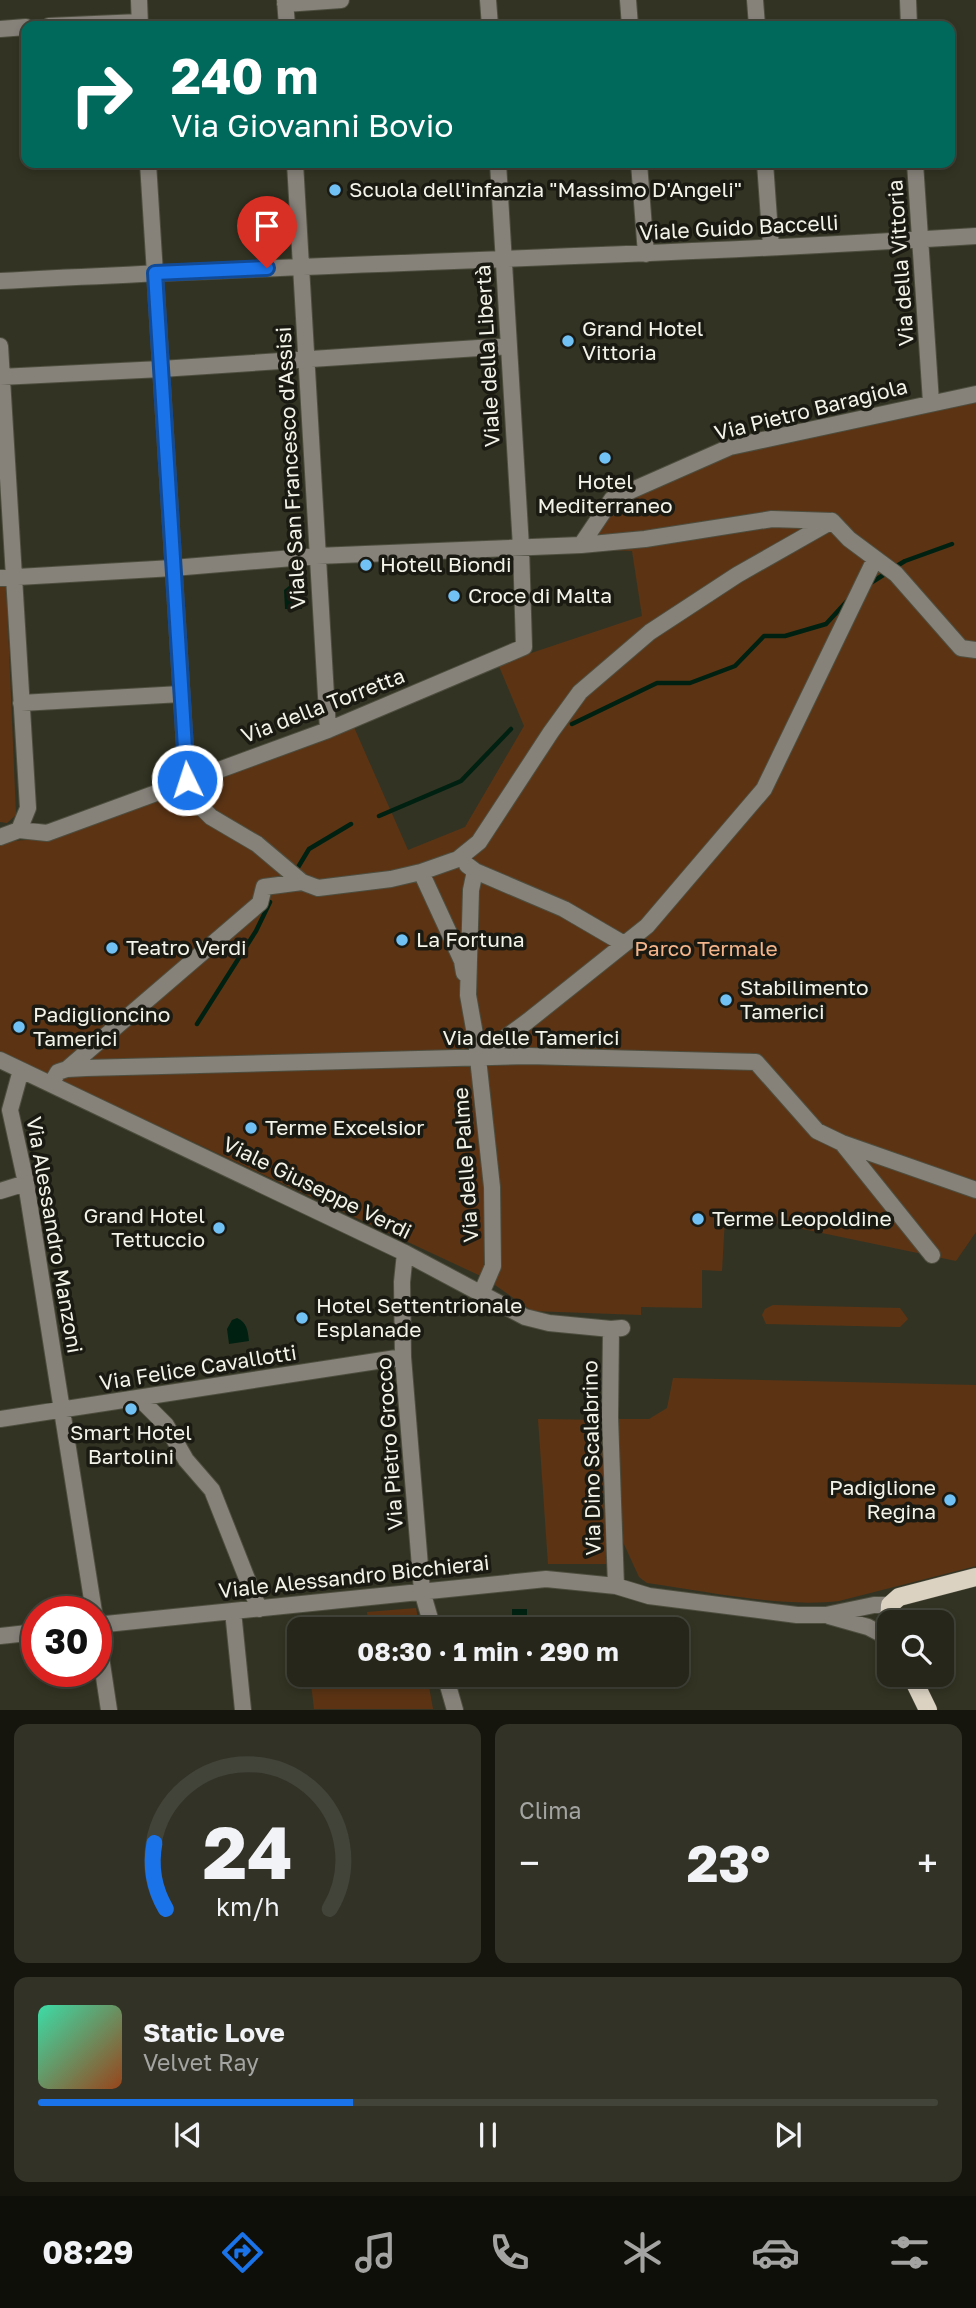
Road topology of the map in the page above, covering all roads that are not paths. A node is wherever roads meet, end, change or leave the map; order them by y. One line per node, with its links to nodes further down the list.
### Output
1 (139, 0): 8 (street)
2 (341, 0): 7 (street)
3 (488, 0): 10 (street)
4 (628, 0): 11 (street)
5 (755, 0): 12 (street)
6 (908, 0): 13 (street)
7 (285, 2): 9 (street)
8 (140, 21)
9 (287, 21)
10 (490, 21)
11 (630, 21)
12 (757, 21)
13 (909, 21)
14 (21, 27): 15 (street)
15 (0, 29)
16 (149, 168): 28 (street)
17 (295, 168): 27 (street, Viale San Francesco d'Assisi)
18 (498, 168): 26 (street, Viale della Libertà)
19 (639, 168): 25 (street)
20 (765, 168): 24 (street)
21 (915, 168): 23 (street, Via della Vittoria)
22 (976, 236): 23 (street, Viale Guido Baccelli)
23 (919, 239): 24 (street, Viale Guido Baccelli); 36 (street, Via della Vittoria)
24 (771, 247): 25 (street, Viale Guido Baccelli)
25 (646, 254): 26 (street, Viale Guido Baccelli)
26 (503, 257): 27 (street, Viale Guido Baccelli); 31 (street, Viale della Libertà)
27 (302, 267): 28 (street, Viale Guido Baccelli); 32 (street, Viale San Francesco d'Assisi)
28 (155, 273): 29 (street, Viale Guido Baccelli); 33 (street)
29 (0, 281)
30 (0, 346): 34 (street)
31 (509, 346): 32 (street); 39 (street, Viale della Libertà)
32 (306, 359): 33 (street); 40 (street, Viale San Francesco d'Assisi)
33 (161, 369): 34 (street); 42 (street)
34 (1, 377): 43 (street)
35 (976, 394): 36 (street, Via Pietro Baragiola)
36 (931, 402): 38 (street, Via Pietro Baragiola)
37 (831, 521): 38 (street); 41 (street); 51 (street)
38 (581, 545): 39 (street)
39 (521, 547): 40 (street); 47 (street, Via della Torretta)
40 (317, 556): 42 (street); 47 (street, Viale San Francesco d'Assisi)
41 (875, 559): 44 (street); 55 (street)
42 (173, 568): 43 (street); 45 (street)
43 (7, 577): 46 (street)
44 (976, 650)
45 (181, 694): 46 (street); 48 (street)
46 (21, 703): 49 (street)
47 (328, 730): 48 (street, Via della Torretta)
48 (182, 782): 49 (street, Via della Torretta); 54 (street)
49 (19, 830): 50 (street, Via della Torretta)
50 (0, 837)
51 (458, 859): 52 (street); 53 (street)
52 (475, 871): 55 (street); 56 (street)
53 (421, 872): 54 (street); 56 (street)
54 (302, 882): 59 (street)
55 (624, 944): 58 (street)
56 (468, 995): 58 (street, Via delle Palme)
57 (0, 1060): 60 (street, Viale Giuseppe Verdi)
58 (479, 1065): 59 (street, Via delle Tamerici); 62 (street, Via delle Tamerici); 68 (street, Via delle Palme)
59 (67, 1069): 61 (street)
60 (21, 1070): 61 (street, Viale Giuseppe Verdi); 63 (street, Via Alessandro Manzoni)
61 (51, 1084): 66 (street, Viale Giuseppe Verdi)
62 (842, 1143): 64 (street, Via delle Tamerici); 67 (street)
63 (26, 1183): 65 (street); 72 (street, Via Alessandro Manzoni)
64 (976, 1190)
65 (0, 1191)
66 (405, 1253): 68 (street, Viale Giuseppe Verdi); 70 (street, Via Pietro Grocco)
67 (932, 1255)
68 (481, 1294): 69 (street, Viale Giuseppe Verdi)
69 (617, 1329): 75 (street, Via Dino Scalabrino)
70 (403, 1357): 71 (street, Via Felice Cavallotti); 76 (street, Via Pietro Grocco)
71 (139, 1399): 72 (street, Via Felice Cavallotti); 79 (street)
72 (63, 1410): 73 (street, Via Felice Cavallotti); 77 (street, Via Alessandro Manzoni)
73 (0, 1419)
74 (976, 1577): 78 (main road)
75 (616, 1586): 76 (street, Viale Alessandro Bicchierai); 82 (street, Viale Alessandro Bicchierai)
76 (422, 1591): 79 (street, Viale Alessandro Bicchierai); 83 (street, Via Pietro Grocco)
77 (92, 1596)
78 (890, 1605): 80 (main road); 82 (street)
79 (259, 1608): 81 (street, Viale Alessandro Bicchierai)
80 (890, 1610)
81 (233, 1611): 84 (street, Viale Alessandro Bicchierai); 92 (street)
82 (826, 1615): 85 (street)
83 (430, 1617)
84 (112, 1623)
85 (877, 1632)
86 (21, 1634): 87 (street)
87 (0, 1636)
88 (105, 1687): 91 (street)
89 (448, 1687): 93 (street)
90 (917, 1687): 94 (main road)
91 (109, 1710)
92 (243, 1710)
93 (455, 1710)
94 (928, 1710)

